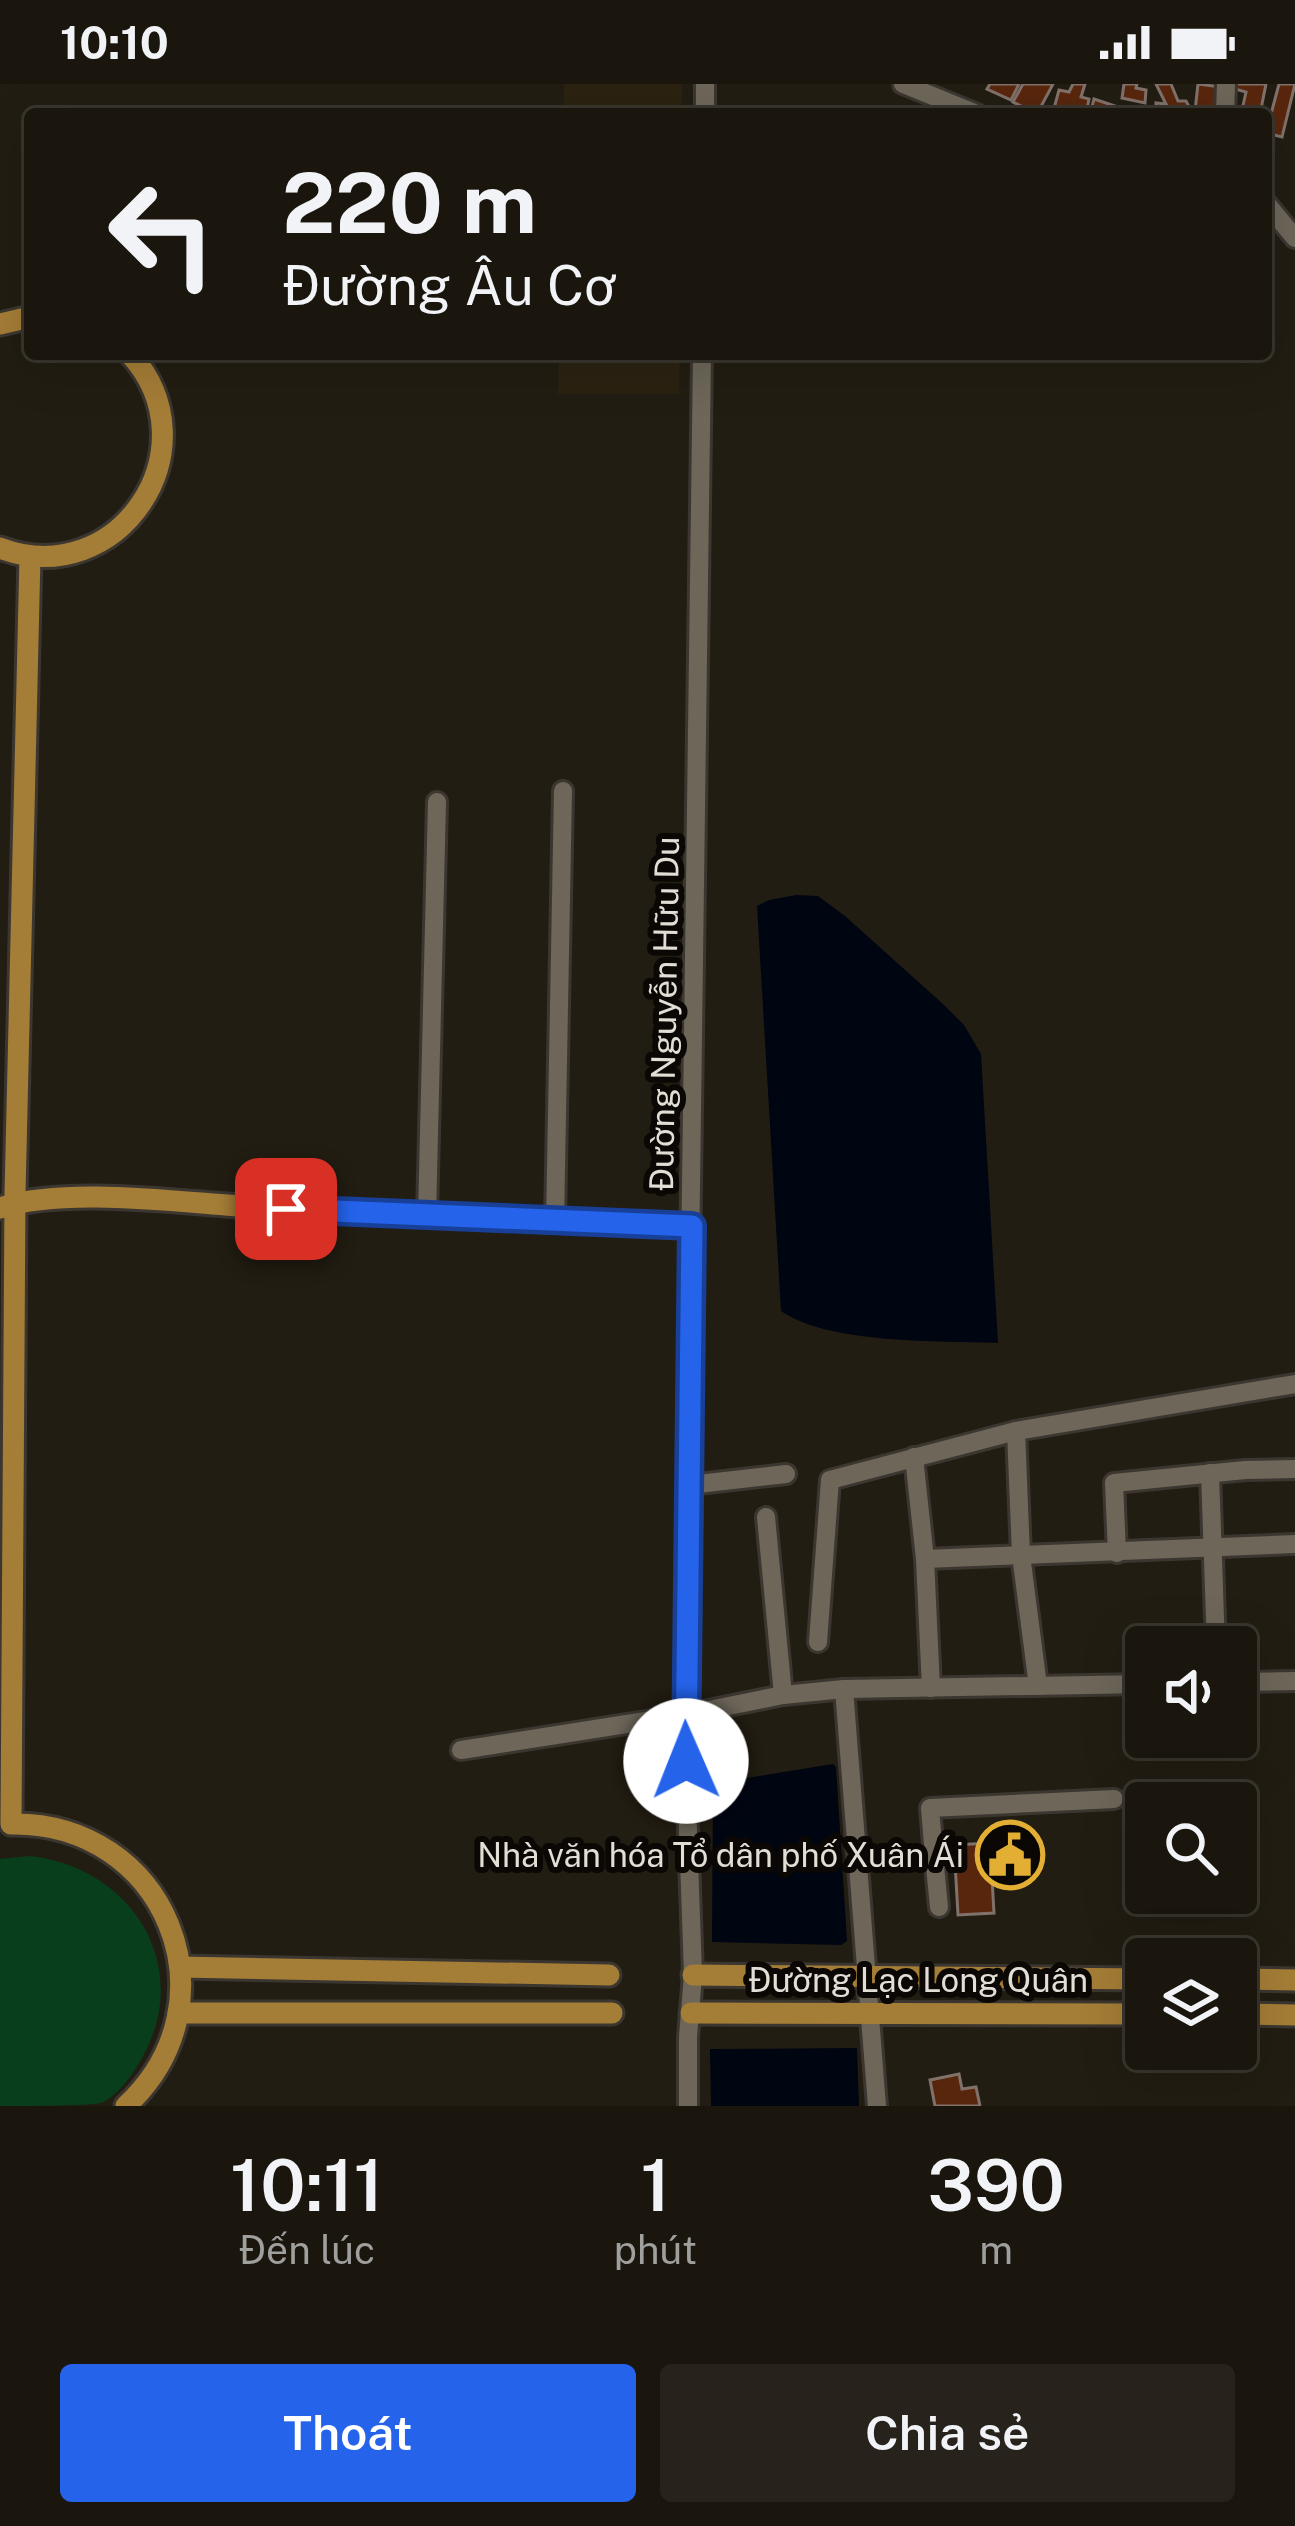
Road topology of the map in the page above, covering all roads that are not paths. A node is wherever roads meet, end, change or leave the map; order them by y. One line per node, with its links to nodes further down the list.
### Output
1 (903, 84): 2 (street)
2 (962, 108)
3 (1272, 210): 4 (street)
4 (1293, 234)
5 (134, 360): 8 (main road)
6 (702, 360): 14 (street, Đường Nguyễn Hữu Du)
7 (0, 548): 8 (main road)
8 (30, 556): 11 (main road)
9 (563, 791): 13 (street)
10 (436, 802): 12 (street)
11 (8, 1206): 12 (main road); 43 (main road)
12 (427, 1216): 13 (main road)
13 (555, 1222): 14 (main road)
14 (692, 1226): 21 (street, Đường Nguyễn Hữu Du)
15 (1295, 1384): 16 (street)
16 (1016, 1431): 17 (street); 26 (street)
17 (914, 1457): 27 (street); 29 (street)
18 (1295, 1469): 19 (street)
19 (1210, 1473): 24 (street); 25 (street)
20 (786, 1474): 21 (street)
21 (688, 1485): 37 (street, Đường Nguyễn Hữu Du)
22 (766, 1517): 36 (street)
23 (1295, 1544): 24 (street)
24 (1215, 1548): 25 (street); 28 (street)
25 (1117, 1553): 26 (street)
26 (1021, 1555): 27 (street); 33 (street)
27 (925, 1559): 34 (street)
28 (1216, 1626)
29 (818, 1642)
30 (1294, 1681): 31 (street)
31 (1257, 1682)
32 (1125, 1684): 33 (street)
33 (1038, 1686): 34 (street)
34 (931, 1688): 35 (street)
35 (844, 1689): 36 (street); 41 (street)
36 (783, 1695): 37 (street)
37 (684, 1715): 38 (street); 45 (street, Đường Nguyễn Hữu Du)
38 (461, 1750)
39 (1114, 1798): 40 (street)
40 (934, 1856): 41 (street); 42 (street)
41 (859, 1860): 46 (street)
42 (939, 1907)
43 (180, 1967): 44 (main road); 51 (main road)
44 (609, 1975)
45 (693, 1975): 46 (main road, Đường Lạc Long Quân); 53 (street, Đường Nguyễn Hữu Du)
46 (867, 1977): 47 (main road, Đường Lạc Long Quân); 50 (street)
47 (1125, 1979)
48 (1257, 1979): 49 (main road)
49 (1295, 1980)
50 (870, 2012): 53 (main road, Đường Lạc Long Quân); 54 (main road, Đường Lạc Long Quân); 59 (street)
51 (178, 2013): 52 (main road); 57 (main road)
52 (612, 2013)
53 (691, 2013): 58 (street, Đường Nguyễn Hữu Du)
54 (1125, 2014)
55 (1257, 2014): 56 (main road)
56 (1295, 2015)
57 (130, 2105)
58 (688, 2106)
59 (877, 2106)

